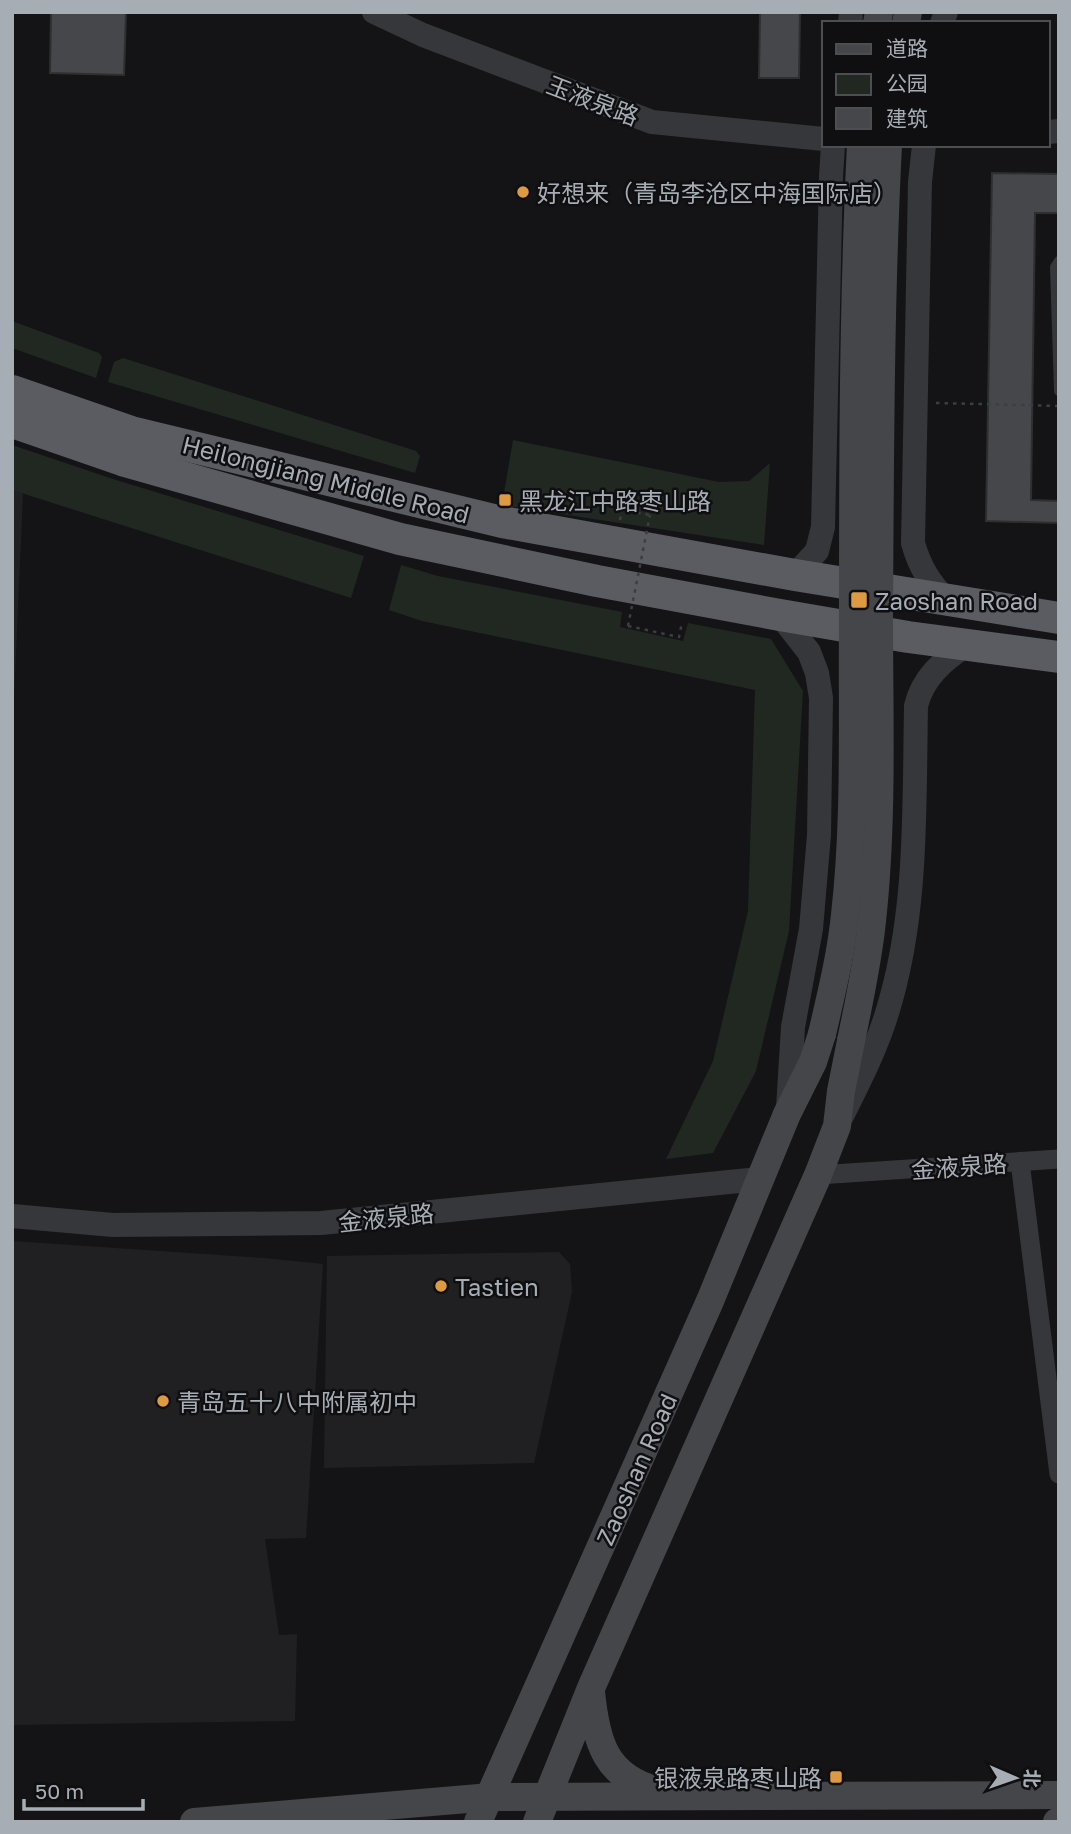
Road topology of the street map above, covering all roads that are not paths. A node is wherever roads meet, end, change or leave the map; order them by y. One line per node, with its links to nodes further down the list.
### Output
1 (374, 12): 2 (street, 玉液泉路)
2 (822, 139)
3 (833, 147): 11 (street)
4 (861, 147): 17 (main road, Zaoshan Road, bridge)
5 (888, 147): 18 (main road, Zaoshan Road, bridge)
6 (924, 147): 12 (street)
7 (1059, 261): 9 (lane)
8 (12, 391): 11 (highway, Heilongjiang Middle Road)
9 (1059, 391)
10 (12, 422): 13 (highway, Heilongjiang Middle Road)
11 (795, 575): 12 (highway, Heilongjiang Middle Road)
12 (947, 601): 14 (highway, Heilongjiang Middle Road)
13 (780, 615): 15 (highway, Heilongjiang Middle Road); 17 (street, Zaoshan Road)
14 (1059, 618)
15 (966, 645): 16 (highway, Heilongjiang Middle Road); 18 (street, Zaoshan Road)
16 (1056, 657)
17 (787, 1114): 22 (main road, Zaoshan Road)
18 (837, 1126): 21 (main road, Zaoshan Road)
19 (1059, 1159): 20 (street, 金液泉路)
20 (1020, 1162): 21 (street, 金液泉路); 24 (street)
21 (818, 1175): 25 (main road, Zaoshan Road)
22 (759, 1179): 23 (street, 金液泉路); 28 (main road, Zaoshan Road)
23 (12, 1216)
24 (1059, 1474)
25 (591, 1688): 27 (main road); 29 (main road, Zaoshan Road)
26 (1059, 1795): 27 (main road)
27 (682, 1797): 29 (main road)
28 (485, 1809): 29 (main road); 30 (main road)
29 (542, 1809)
30 (202, 1821)

